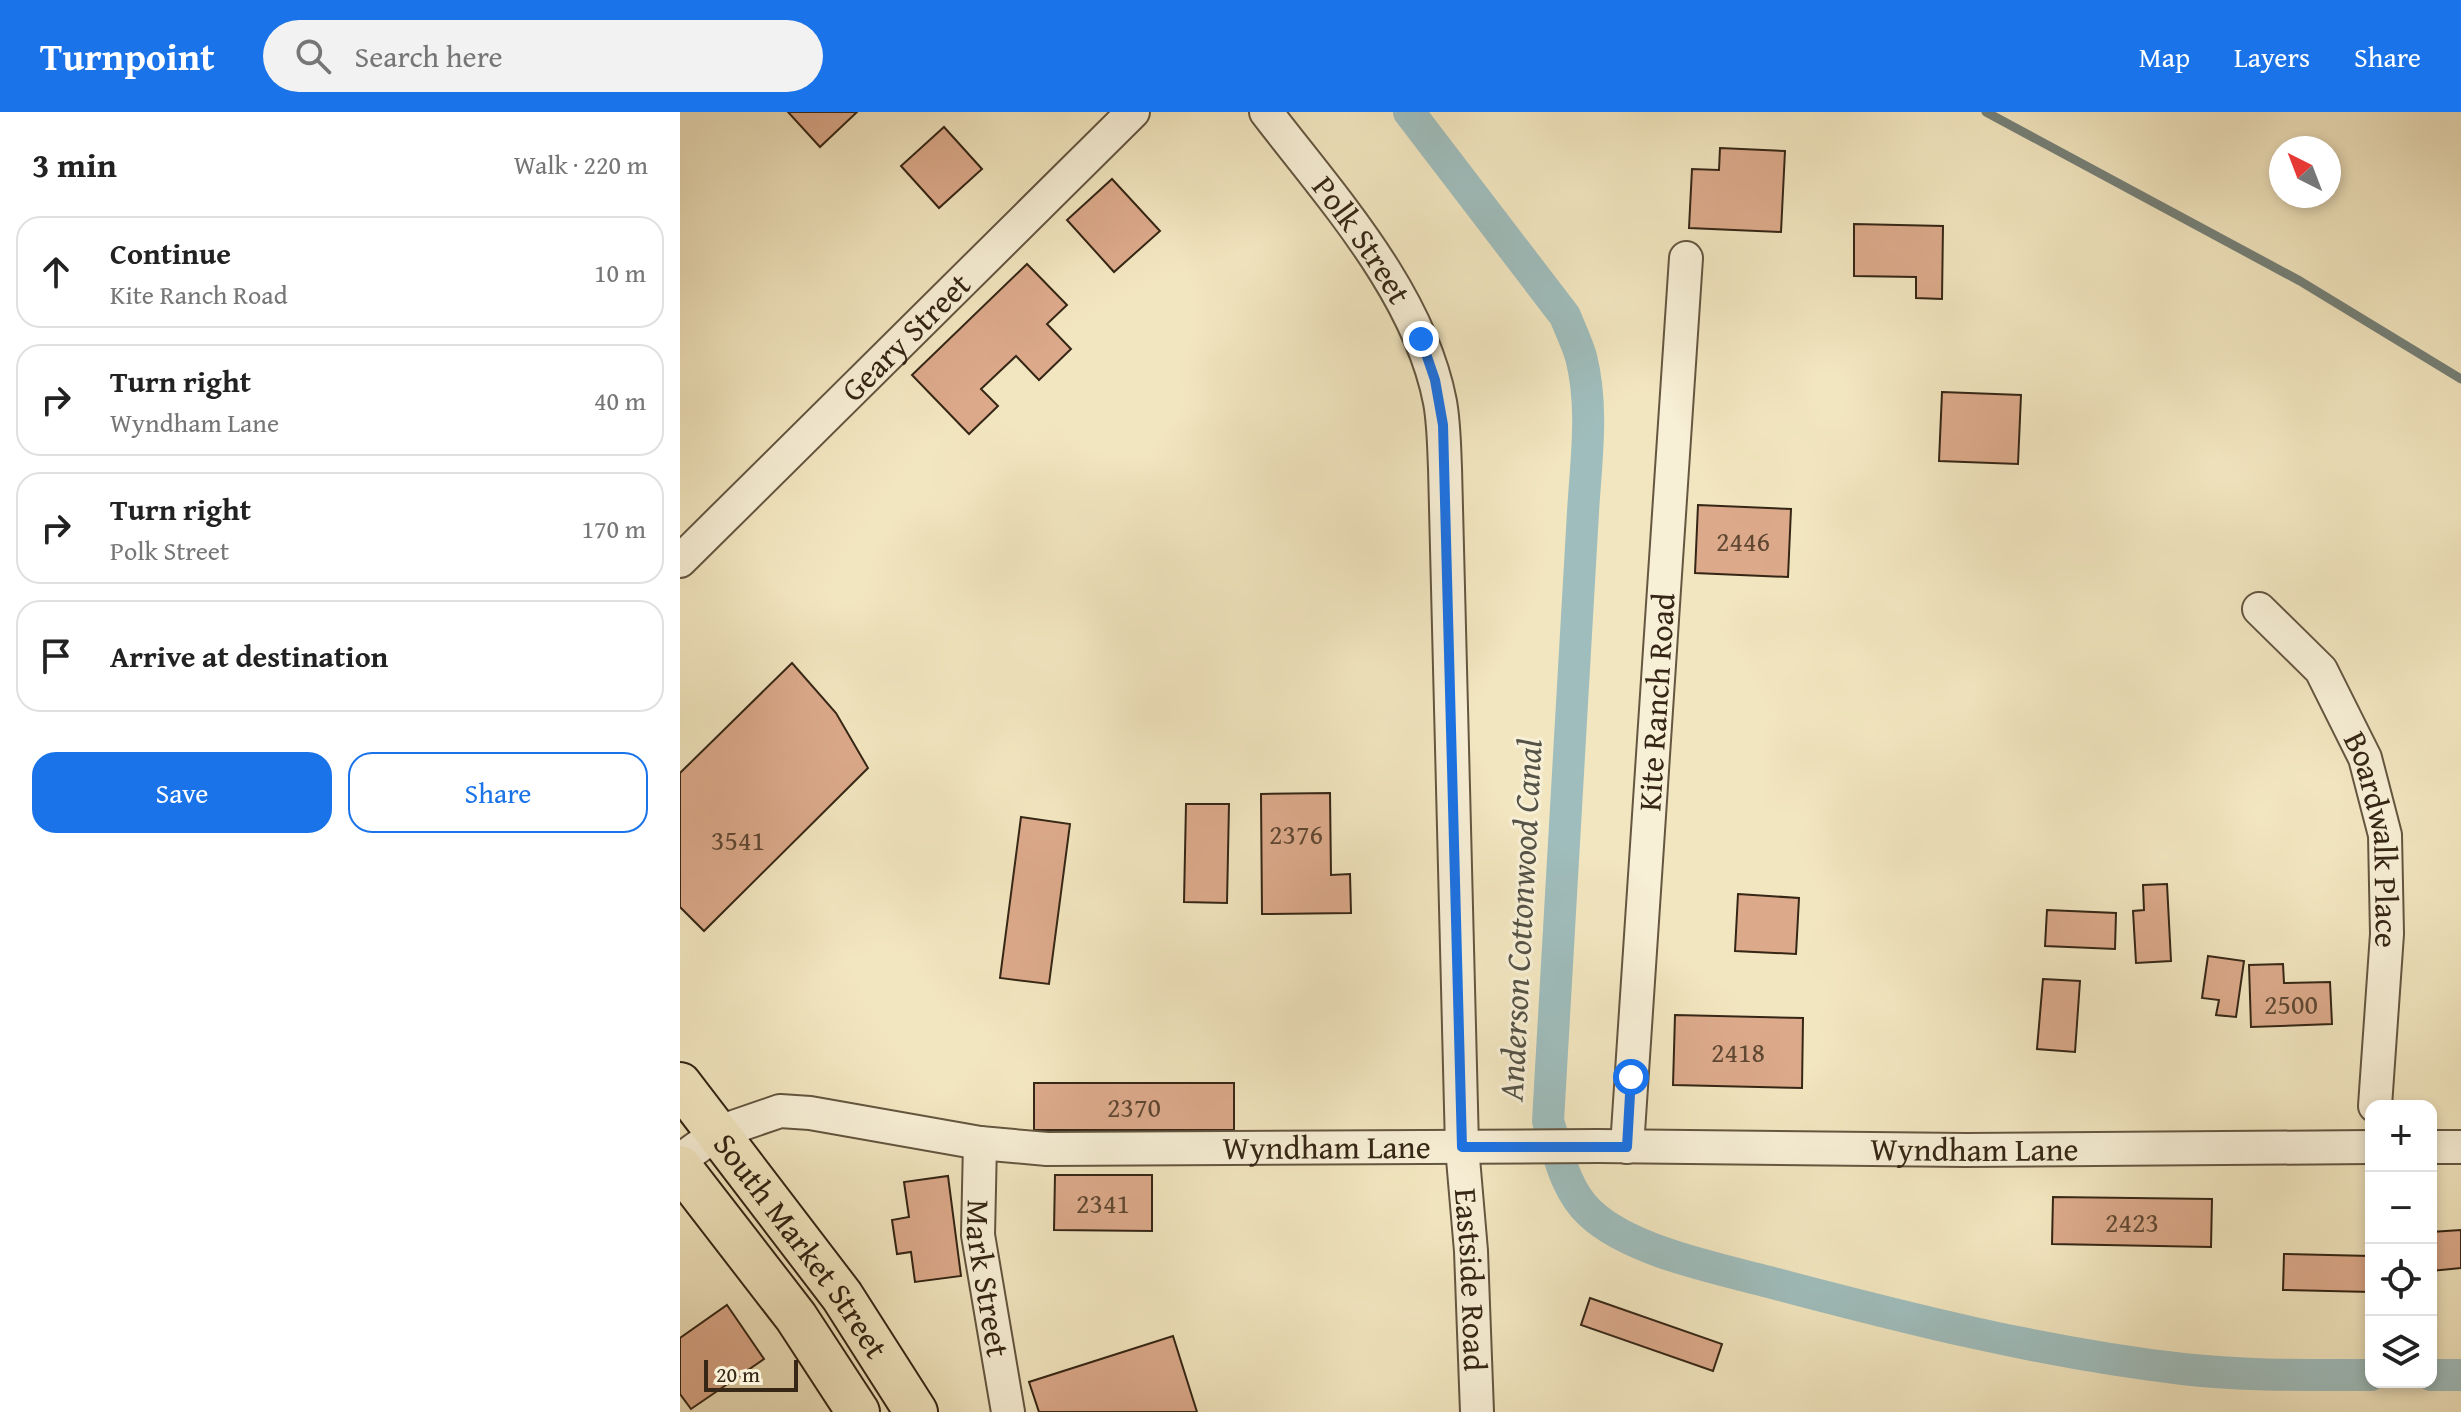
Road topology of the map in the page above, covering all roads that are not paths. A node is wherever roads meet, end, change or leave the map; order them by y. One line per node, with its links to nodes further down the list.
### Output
1 (1133, 112): 4 (street, Geary Street)
2 (1266, 112): 11 (street, Polk Street)
3 (1686, 258): 10 (street, Kite Ranch Road)
4 (680, 561)
5 (2259, 609): 7 (street, Boardwalk Place)
6 (680, 1084): 8 (main road, South Market Street)
7 (2375, 1100)
8 (719, 1132): 9 (street, Wyndham Lane); 15 (street, Wyndham Lane); 18 (main road, South Market Street)
9 (980, 1143): 11 (street, Wyndham Lane); 19 (street, Mark Street)
10 (1613, 1146): 11 (street, Wyndham Lane); 12 (street, Wyndham Lane)
11 (1462, 1147): 20 (street, Eastside Road)
12 (2365, 1147)
13 (2437, 1147): 14 (street)
14 (2461, 1147)
15 (680, 1160)
16 (680, 1167): 17 (main road, South Market Street)
17 (858, 1412)
18 (916, 1412)
19 (1008, 1412)
20 (1477, 1412)

